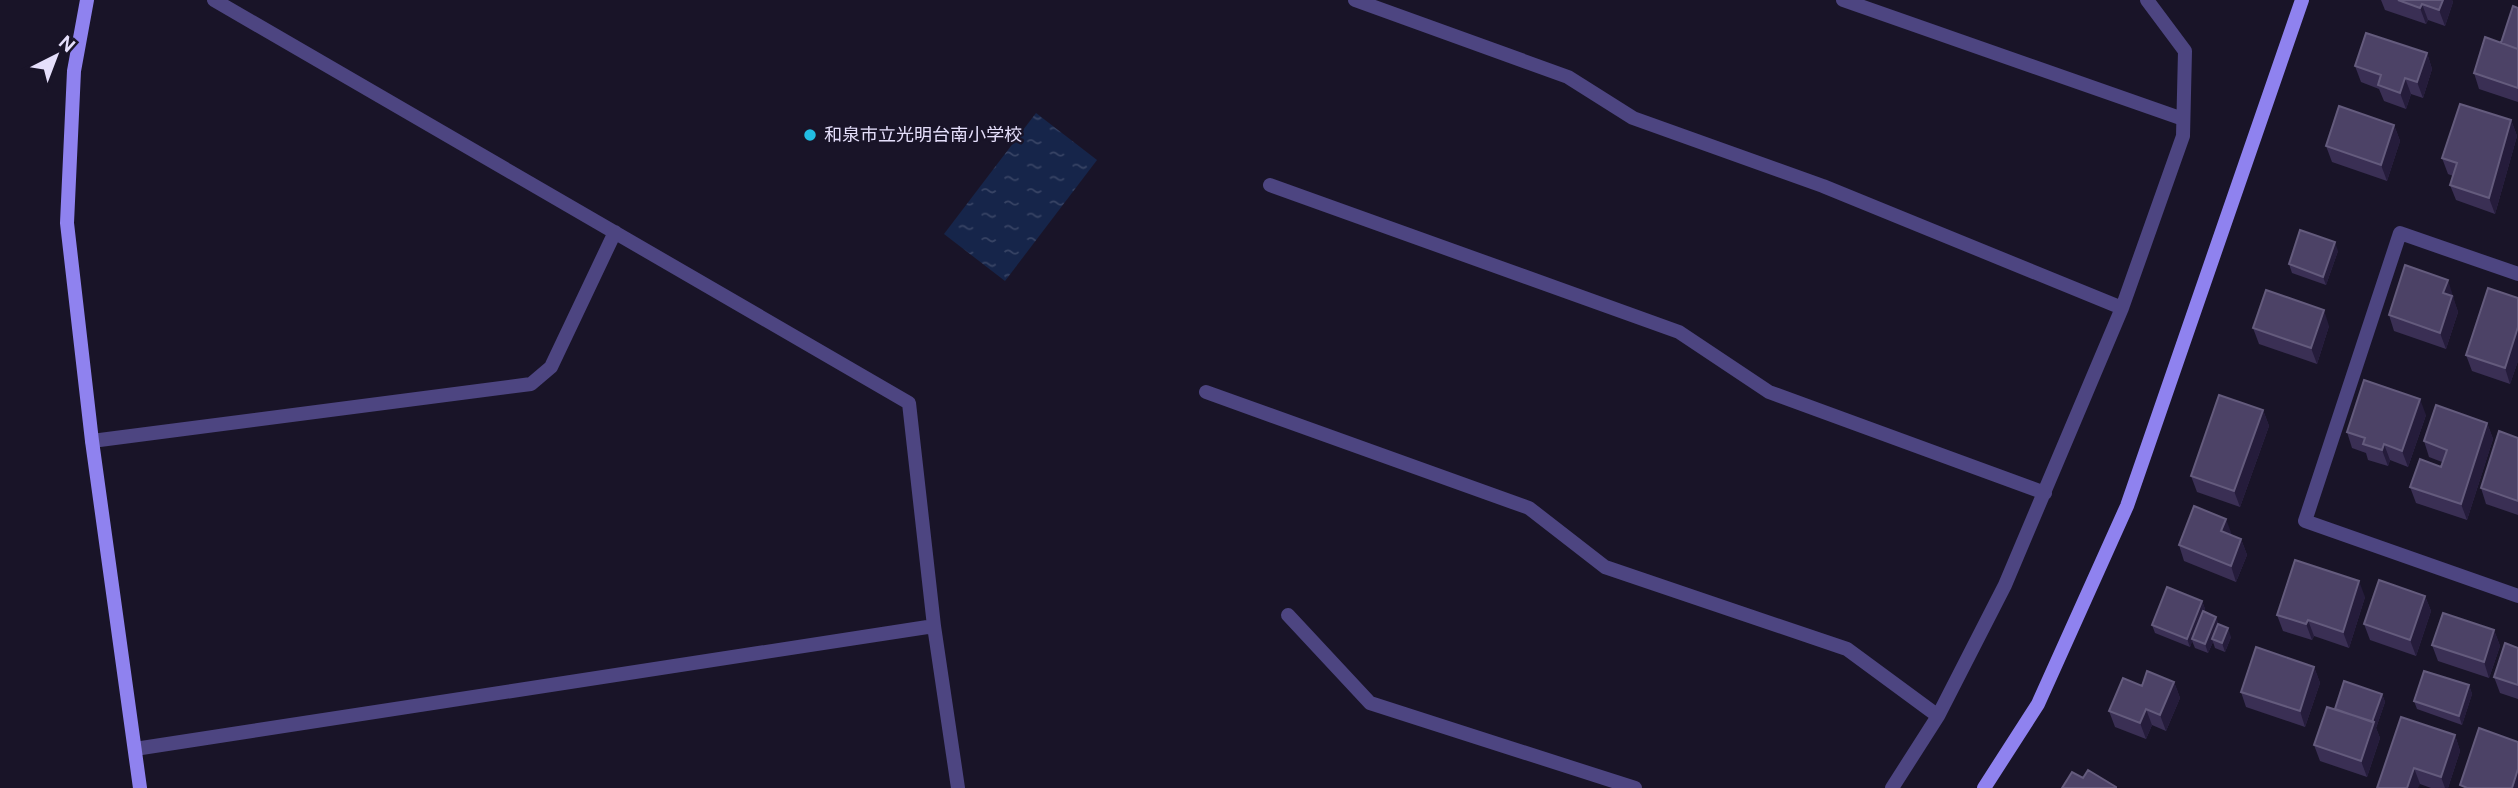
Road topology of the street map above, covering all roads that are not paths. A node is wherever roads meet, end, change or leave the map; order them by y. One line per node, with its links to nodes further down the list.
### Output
1 (87, 0): 13 (street)
2 (214, 0): 9 (street)
3 (1355, 0): 11 (street)
4 (1843, 0): 7 (street)
5 (2147, 0): 7 (street)
6 (2302, 0): 24 (street)
7 (2183, 119): 11 (street)
8 (1270, 185): 14 (street)
9 (615, 232): 13 (street); 17 (street)
10 (2518, 274): 15 (street)
11 (2122, 308): 14 (street)
12 (1206, 392): 18 (street)
13 (92, 441): 19 (street)
14 (2045, 493): 18 (street)
15 (2518, 596)
16 (1288, 615): 22 (street)
17 (934, 626): 19 (street); 21 (street)
18 (1938, 716): 23 (street)
19 (135, 748): 20 (street)
20 (140, 788)
21 (958, 788)
22 (1635, 788)
23 (1892, 788)
24 (1984, 788)

